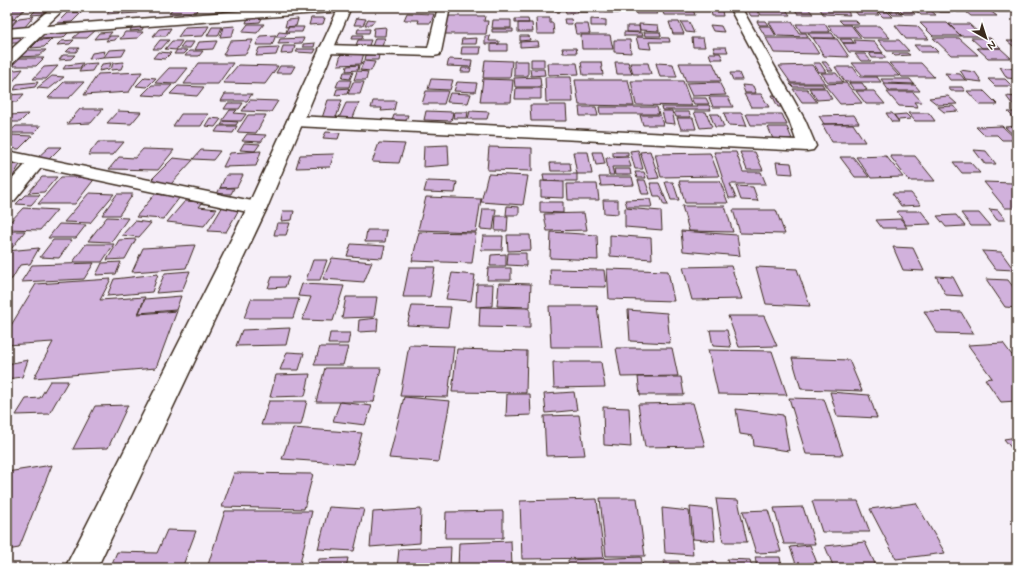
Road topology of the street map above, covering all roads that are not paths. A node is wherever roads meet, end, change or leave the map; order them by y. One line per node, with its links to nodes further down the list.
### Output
1 (60, 7): 5 (street)
2 (345, 7): 5 (street); 7 (street)
3 (444, 7): 7 (street)
4 (734, 7): 9 (street)
5 (37, 30): 6 (street); 8 (street)
6 (7, 33)
7 (326, 49): 9 (street)
8 (7, 61)
9 (294, 121): 13 (street)
10 (7, 156): 11 (street)
11 (36, 163): 12 (street); 13 (street)
12 (7, 197)
13 (257, 208): 14 (street)
14 (81, 568)

